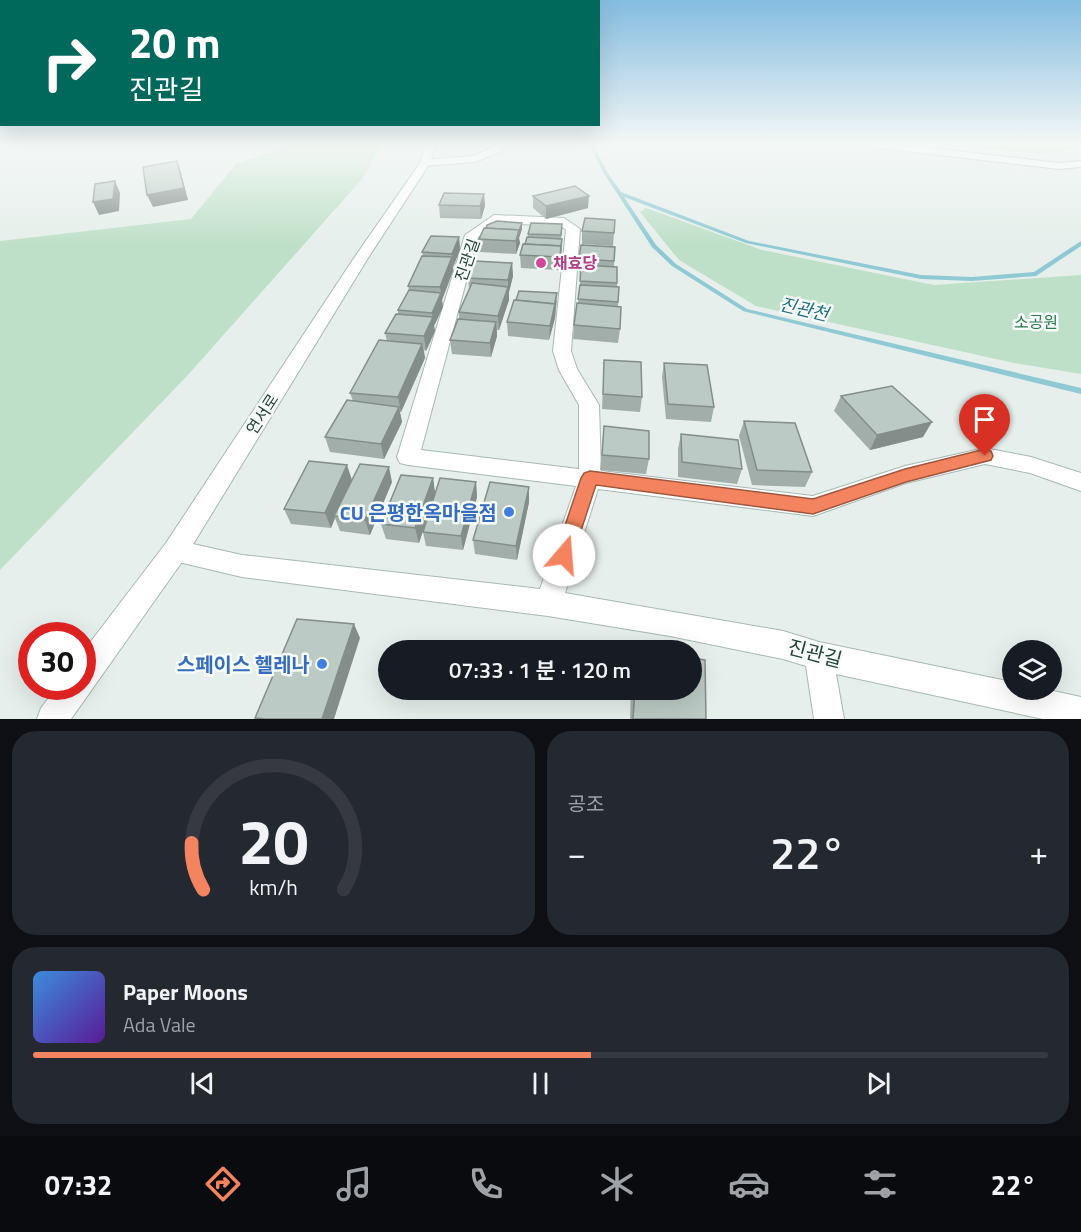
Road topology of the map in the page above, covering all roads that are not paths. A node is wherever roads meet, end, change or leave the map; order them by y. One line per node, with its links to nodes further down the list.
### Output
1 (415, 178): 4 (street, 연서로)
2 (590, 478): 2 (street, 진관길); 3 (street, 진관길); 5 (street, 진관길)
3 (1081, 482)
4 (175, 551): 5 (street, 진관길); 7 (street, 연서로)
5 (548, 603): 6 (street, 진관길)
6 (819, 656): 9 (street, 진관길); 11 (street)
7 (96, 659)
8 (66, 700): 10 (street)
9 (1081, 712)
10 (52, 719)
11 (829, 719)

